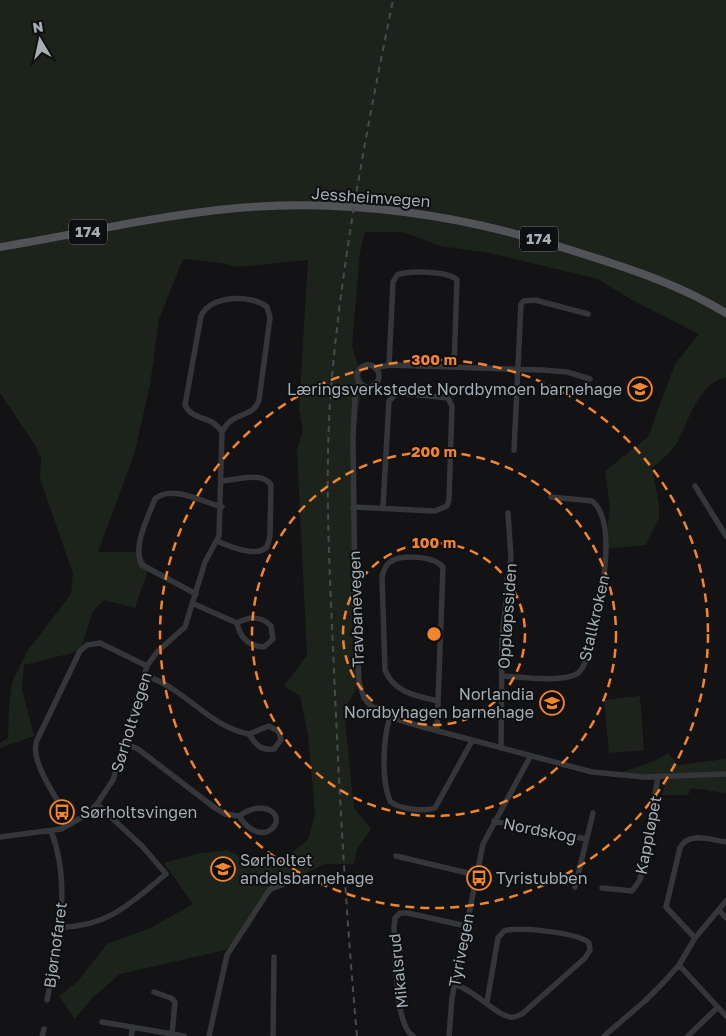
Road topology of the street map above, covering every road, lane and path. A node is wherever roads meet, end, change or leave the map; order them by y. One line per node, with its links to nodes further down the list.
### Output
1 (0, 248): 2 (main road, Jessheimvegen / 174)
2 (726, 313)
3 (588, 314): 7 (street)
4 (389, 365): 5 (street); 5 (street); 6 (street)
5 (454, 367): 7 (street)
6 (376, 368): 9 (street); 9 (street)
7 (517, 369): 8 (street); 11 (street)
8 (590, 379)
9 (359, 383): 16 (street, Travbanevegen)
10 (222, 432): 10 (street); 12 (street, Sørholtvegen)
11 (514, 450)
12 (222, 481): 15 (street, Sørholtvegen); 20 (street)
13 (695, 486): 19 (street)
14 (551, 497): 26 (street, Stallkroken)
15 (222, 507): 20 (street, Sørholtvegen); 21 (street)
16 (353, 507): 17 (street); 28 (street, Travbanevegen)
17 (383, 508): 17 (street)
18 (508, 513): 26 (street, Oppløpssiden)
19 (726, 536)
20 (217, 541): 21 (street, Sørholtvegen)
21 (196, 594): 22 (street, Sørholtvegen)
22 (194, 604): 23 (street); 24 (street, Sørholtvegen)
23 (236, 622): 23 (street)
24 (148, 666): 25 (street, Sørholtvegen); 41 (street)
25 (144, 676): 30 (street); 32 (street, Sørholtvegen)
26 (503, 676): 33 (street, Oppløpssiden)
27 (438, 701): 27 (street); 29 (street)
28 (390, 717): 29 (street, Travbanevegen); 31 (street)
29 (437, 730): 31 (street, Travbanevegen)
30 (249, 734): 30 (street)
31 (472, 741): 33 (street, Travbanevegen)
32 (124, 742): 37 (street, Sørholtvegen); 39 (street)
33 (501, 748): 34 (street, Travbanevegen)
34 (530, 757): 36 (street, Travbanevegen); 40 (street, Tyrivegen)
35 (726, 774): 36 (street, Travbanevegen)
36 (658, 777): 50 (street, Kappløpet)
37 (97, 804): 41 (street, Sørholtvegen); 55 (street)
38 (593, 813): 44 (street, Nordskog)
39 (239, 816): 39 (street)
40 (494, 821): 44 (street, Nordskog); 47 (street, Tyrivegen)
41 (71, 824): 42 (street, Sørholtvegen)
42 (51, 831): 43 (street, Sørholtvegen); 55 (street, Bjørnofaret)
43 (0, 838)
44 (586, 839): 49 (street, Nordskog)
45 (726, 842): 56 (street)
46 (396, 856): 47 (street)
47 (476, 875): 54 (street, Tyrivegen)
48 (282, 885): 70 (street)
49 (574, 887)
50 (602, 888)
51 (726, 902): 52 (street)
52 (719, 910): 53 (street); 56 (street)
53 (726, 918)
54 (466, 926): 59 (street, Tyrivegen); 72 (street, Mikalsrud)
55 (61, 927): 61 (street, Bjørnofaret)
56 (695, 938): 58 (street)
57 (274, 957): 71 (street)
58 (679, 965): 63 (street); 74 (street)
59 (454, 984): 62 (street); 73 (street, Tyrivegen)
60 (154, 992): 67 (street)
61 (47, 1000)
62 (487, 1002): 62 (street)
63 (716, 1008): 64 (street); 75 (street)
64 (726, 1016)
65 (102, 1022): 66 (street)
66 (133, 1028): 67 (street); 68 (street)
67 (172, 1034): 69 (street)
68 (131, 1036)
69 (184, 1036)
70 (209, 1036)
71 (272, 1036)
72 (413, 1036)
73 (449, 1036)
74 (604, 1036)
75 (688, 1036)

